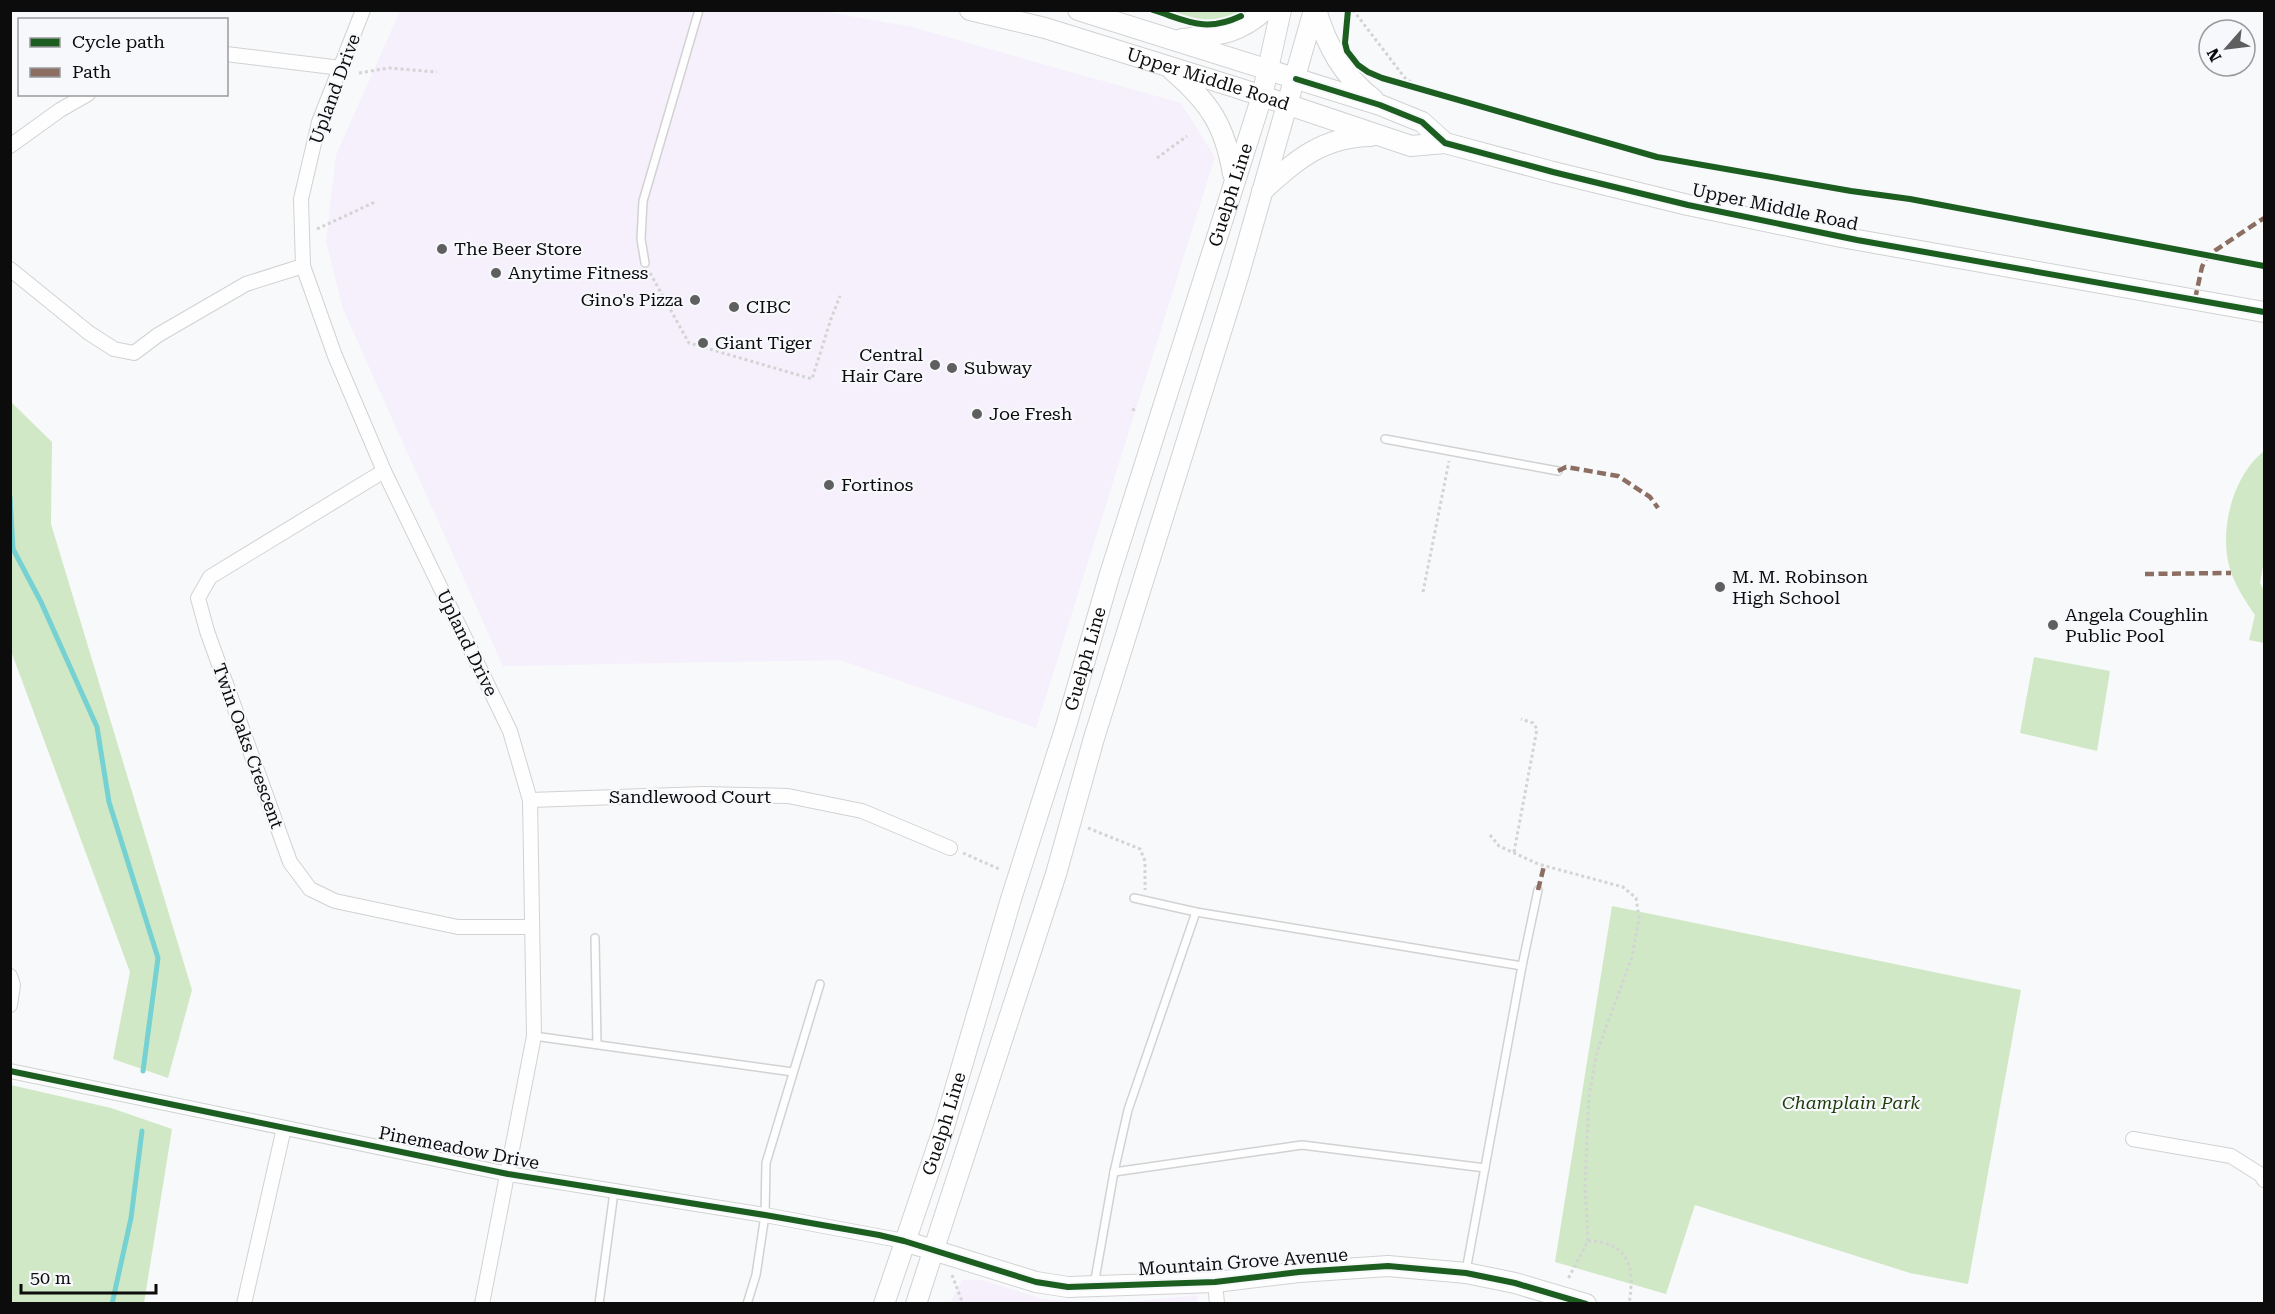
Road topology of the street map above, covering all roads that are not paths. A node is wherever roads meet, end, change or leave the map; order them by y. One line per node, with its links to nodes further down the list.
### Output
1 (363, 10): 11 (street, Upland Drive)
2 (699, 10): 23 (lane)
3 (970, 10): 10 (main road, Upper Middle Road)
4 (1078, 10): 8 (main road, Upper Middle Road)
5 (1265, 10): 8 (main road)
6 (1281, 10): 12 (main road, Guelph Line)
7 (1315, 10): 13 (main road, Guelph Line); 17 (main road)
8 (1172, 40): 12 (main road, Upper Middle Road)
9 (228, 54): 11 (street)
10 (1166, 66): 15 (main road, Upper Middle Road); 21 (main road)
11 (341, 68): 24 (street, Upland Drive)
12 (1269, 71): 13 (main road, Upper Middle Road); 15 (main road, Guelph Line)
13 (1296, 79): 16 (main road, Guelph Line); 17 (main road, Upper Middle Road)
14 (84, 96): 20 (street)
15 (1262, 96): 16 (main road, Upper Middle Road); 21 (main road, Guelph Line)
16 (1288, 105): 18 (main road, Upper Middle Road); 22 (main road, Guelph Line)
17 (1380, 105): 19 (main road, Upper Middle Road)
18 (1378, 135): 19 (main road, Upper Middle Road); 22 (main road)
19 (1445, 143): 26 (main road, Upper Middle Road)
20 (10, 146)
21 (1234, 178): 30 (main road, Guelph Line)
22 (1262, 192): 31 (main road, Guelph Line)
23 (645, 263)
24 (303, 266): 25 (street); 28 (street, Upland Drive)
25 (10, 269)
26 (2265, 312)
27 (1384, 439): 29 (lane)
28 (384, 471): 32 (street, Upland Drive); 37 (street, Twin Oaks Crescent)
29 (1558, 471)
30 (1049, 779): 31 (main road); 55 (main road, Guelph Line)
31 (1080, 788): 56 (main road, Guelph Line)
32 (530, 800): 33 (street, Sandlewood Court); 37 (street, Upland Drive)
33 (950, 848)
34 (1538, 890): 39 (lane)
35 (1134, 898): 36 (lane)
36 (1196, 912): 39 (lane); 50 (lane)
37 (531, 927): 43 (street, Upland Drive)
38 (595, 938): 44 (lane)
39 (1522, 966): 49 (lane)
40 (10, 976): 42 (street)
41 (820, 984): 46 (lane)
42 (10, 1005)
43 (534, 1036): 44 (lane); 51 (street, Upland Drive)
44 (597, 1044): 46 (lane)
45 (10, 1071): 47 (street, Pinemeadow Drive)
46 (793, 1072): 54 (lane)
47 (284, 1128): 51 (street, Pinemeadow Drive); 60 (street)
48 (2133, 1139): 52 (street)
49 (1485, 1168): 50 (lane); 57 (lane)
50 (1114, 1172): 59 (lane)
51 (508, 1174): 53 (street, Pinemeadow Drive); 61 (street, Upland Drive)
52 (2265, 1180)
53 (614, 1192): 54 (street, Pinemeadow Drive); 62 (lane)
54 (765, 1215): 55 (street, Pinemeadow Drive); 63 (lane)
55 (904, 1241): 56 (main road, Mountain Grove Avenue); 64 (main road, Guelph Line)
56 (934, 1250): 59 (main road, Mountain Grove Avenue); 65 (main road, Guelph Line)
57 (1466, 1273): 58 (main road, Mountain Grove Avenue); 67 (main road, Mountain Grove Avenue)
58 (1215, 1282): 59 (main road, Mountain Grove Avenue); 66 (street)
59 (1094, 1287)
60 (244, 1304)
61 (482, 1304)
62 (599, 1304)
63 (747, 1304)
64 (884, 1304)
65 (916, 1304)
66 (1217, 1304)
67 (1586, 1304)

